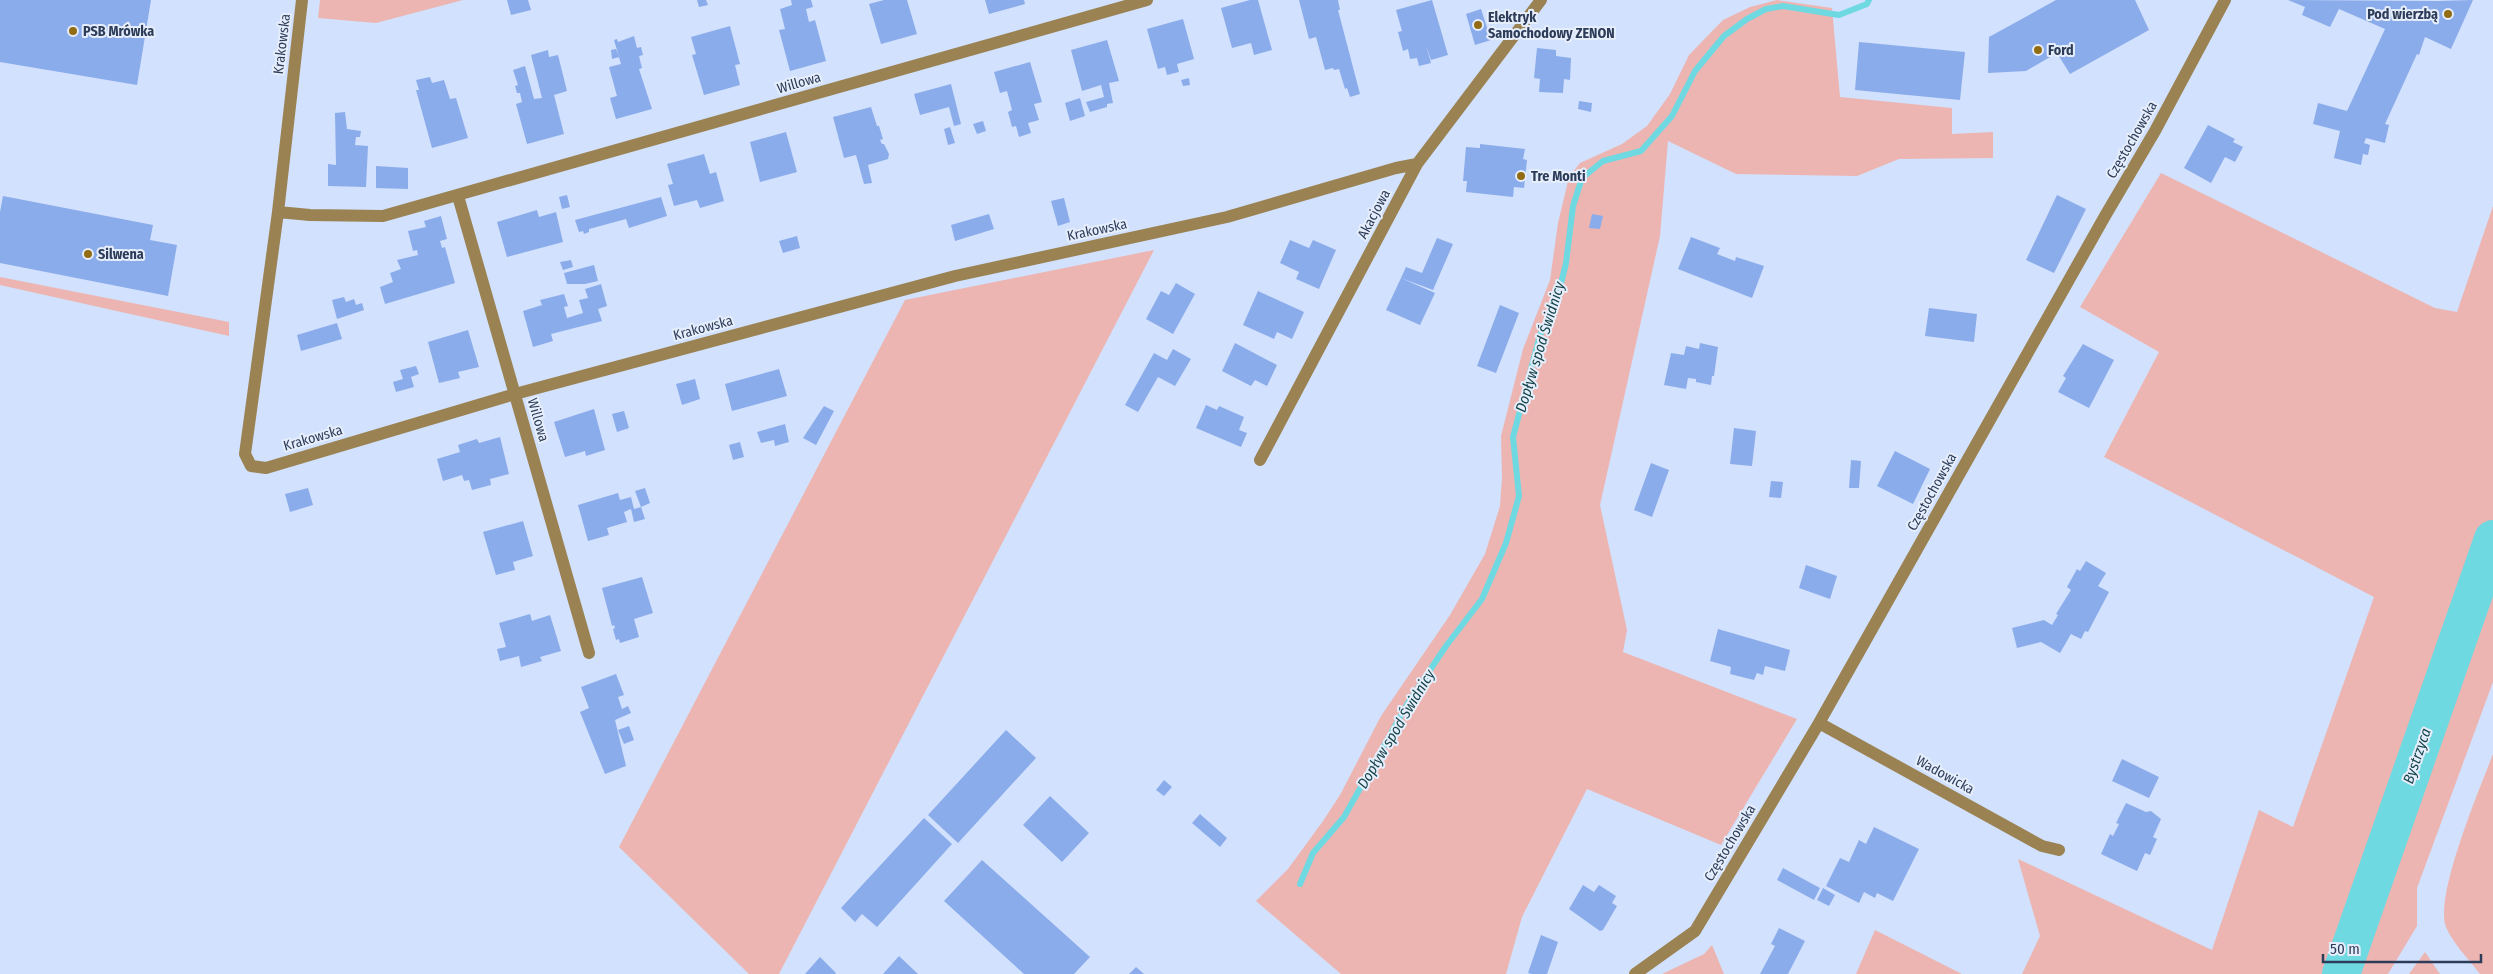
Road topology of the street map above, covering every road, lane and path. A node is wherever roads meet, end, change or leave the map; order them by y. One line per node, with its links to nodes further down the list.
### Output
1 (302, 0): 7 (street, Krakowska)
2 (1147, 0): 6 (street, Willowa)
3 (1541, 0): 5 (street, Akacjowa)
4 (2225, 0): 11 (street, Częstochowska)
5 (1417, 164): 8 (street, Krakowska); 9 (street, Akacjowa)
6 (458, 196): 7 (street, Willowa); 8 (street, Willowa)
7 (278, 212): 8 (street, Krakowska)
8 (516, 394): 10 (street, Willowa)
9 (1260, 460)
10 (589, 653)
11 (1819, 723): 12 (street, Wadowicka); 13 (street, Częstochowska)
12 (2059, 850)
13 (1636, 974)

